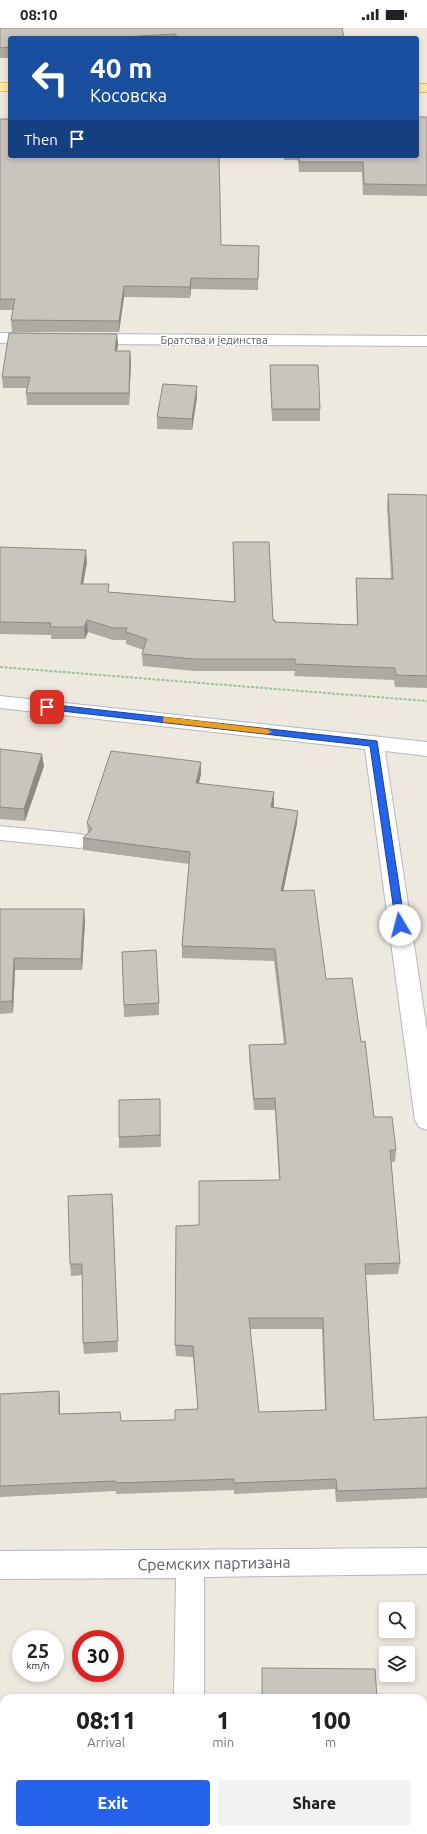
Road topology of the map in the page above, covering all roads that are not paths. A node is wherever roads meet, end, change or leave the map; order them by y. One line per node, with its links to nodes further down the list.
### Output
1 (0, 338): 2 (street, Братства и јединства)
2 (427, 341)
3 (0, 702): 4 (street)
4 (374, 743): 5 (street); 8 (street)
5 (427, 749)
6 (0, 833): 7 (street)
7 (80, 841)
8 (425, 1076): 9 (street)
9 (427, 1120)
10 (427, 1561): 12 (street, Сремских партизана)
11 (0, 1564): 12 (street, Сремских партизана)
12 (190, 1564): 13 (street)
13 (189, 1694)

